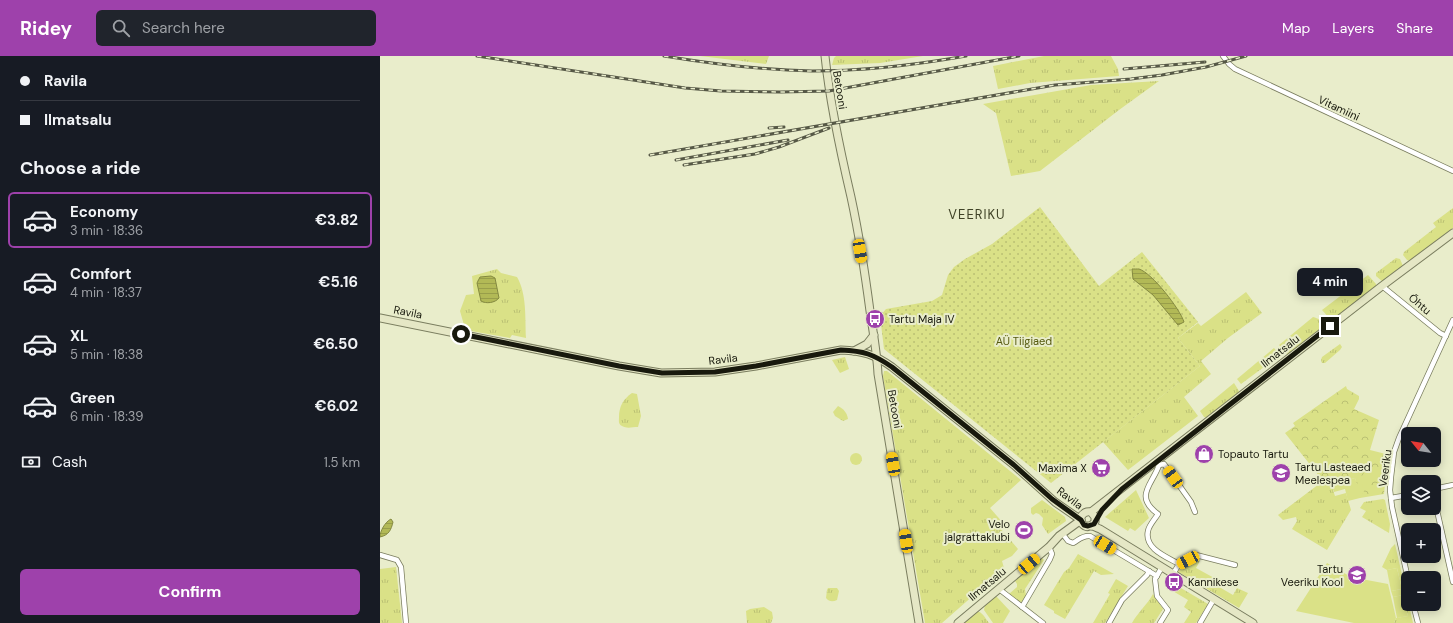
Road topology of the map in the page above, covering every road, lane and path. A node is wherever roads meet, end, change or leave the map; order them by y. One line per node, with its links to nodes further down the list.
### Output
1 (825, 56): 8 (street, Betooni)
2 (1222, 56): 3 (street, Vitamiini)
3 (1453, 171)
4 (1453, 233): 5 (street, Ilmatsalu)
5 (1382, 286): 9 (street, Õhtu); 12 (street, Ilmatsalu)
6 (380, 318): 10 (street, Ravila)
7 (1453, 320): 9 (street, Veeriku)
8 (874, 335): 10 (street); 11 (street, Betooni)
9 (1446, 336): 18 (street, Veeriku)
10 (854, 351): 11 (street, Ravila)
11 (877, 357): 13 (street, Ravila); 43 (street, Betooni)
12 (1158, 463): 16 (street, Ilmatsalu); 20 (street); 29 (street)
13 (1029, 478): 19 (street, Ravila); 22 (street, Ravila)
14 (1453, 485): 15 (street)
15 (1441, 488)
16 (1122, 489): 19 (street, Ilmatsalu); 22 (street, Ilmatsalu)
17 (1401, 496): 18 (street)
18 (1391, 498): 34 (street, Veeriku)
19 (1088, 512): 22 (street); 22 (street)
20 (1195, 512)
21 (1438, 515): 37 (street)
22 (1089, 522): 23 (street, Ravila); 24 (street, Ilmatsalu); 26 (street, Ilmatsalu)
23 (1104, 531): 25 (street); 28 (street, Ravila)
24 (1065, 536): 25 (street); 26 (street, Ilmatsalu)
25 (1101, 543): 31 (street)
26 (1049, 547): 38 (street, Ilmatsalu); 40 (street)
27 (380, 555): 42 (street)
28 (1148, 559): 31 (street); 32 (street, Ravila)
29 (1179, 564): 30 (street); 35 (street)
30 (1235, 565)
31 (1143, 567): 33 (street)
32 (1162, 567): 35 (street, Ravila); 36 (street)
33 (1149, 571): 36 (street); 46 (street)
34 (1406, 571)
35 (1173, 574): 39 (street, Ravila)
36 (1157, 576): 47 (street)
37 (1453, 582)
38 (999, 589): 40 (street); 44 (street, Ilmatsalu)
39 (1214, 599): 48 (street); 49 (street, Ravila)
40 (1022, 607): 45 (street)
41 (1415, 611): 50 (street)
42 (406, 623)
43 (919, 623)
44 (958, 623)
45 (1043, 623)
46 (1109, 623)
47 (1160, 623)
48 (1200, 623)
49 (1253, 623)
50 (1418, 623)

